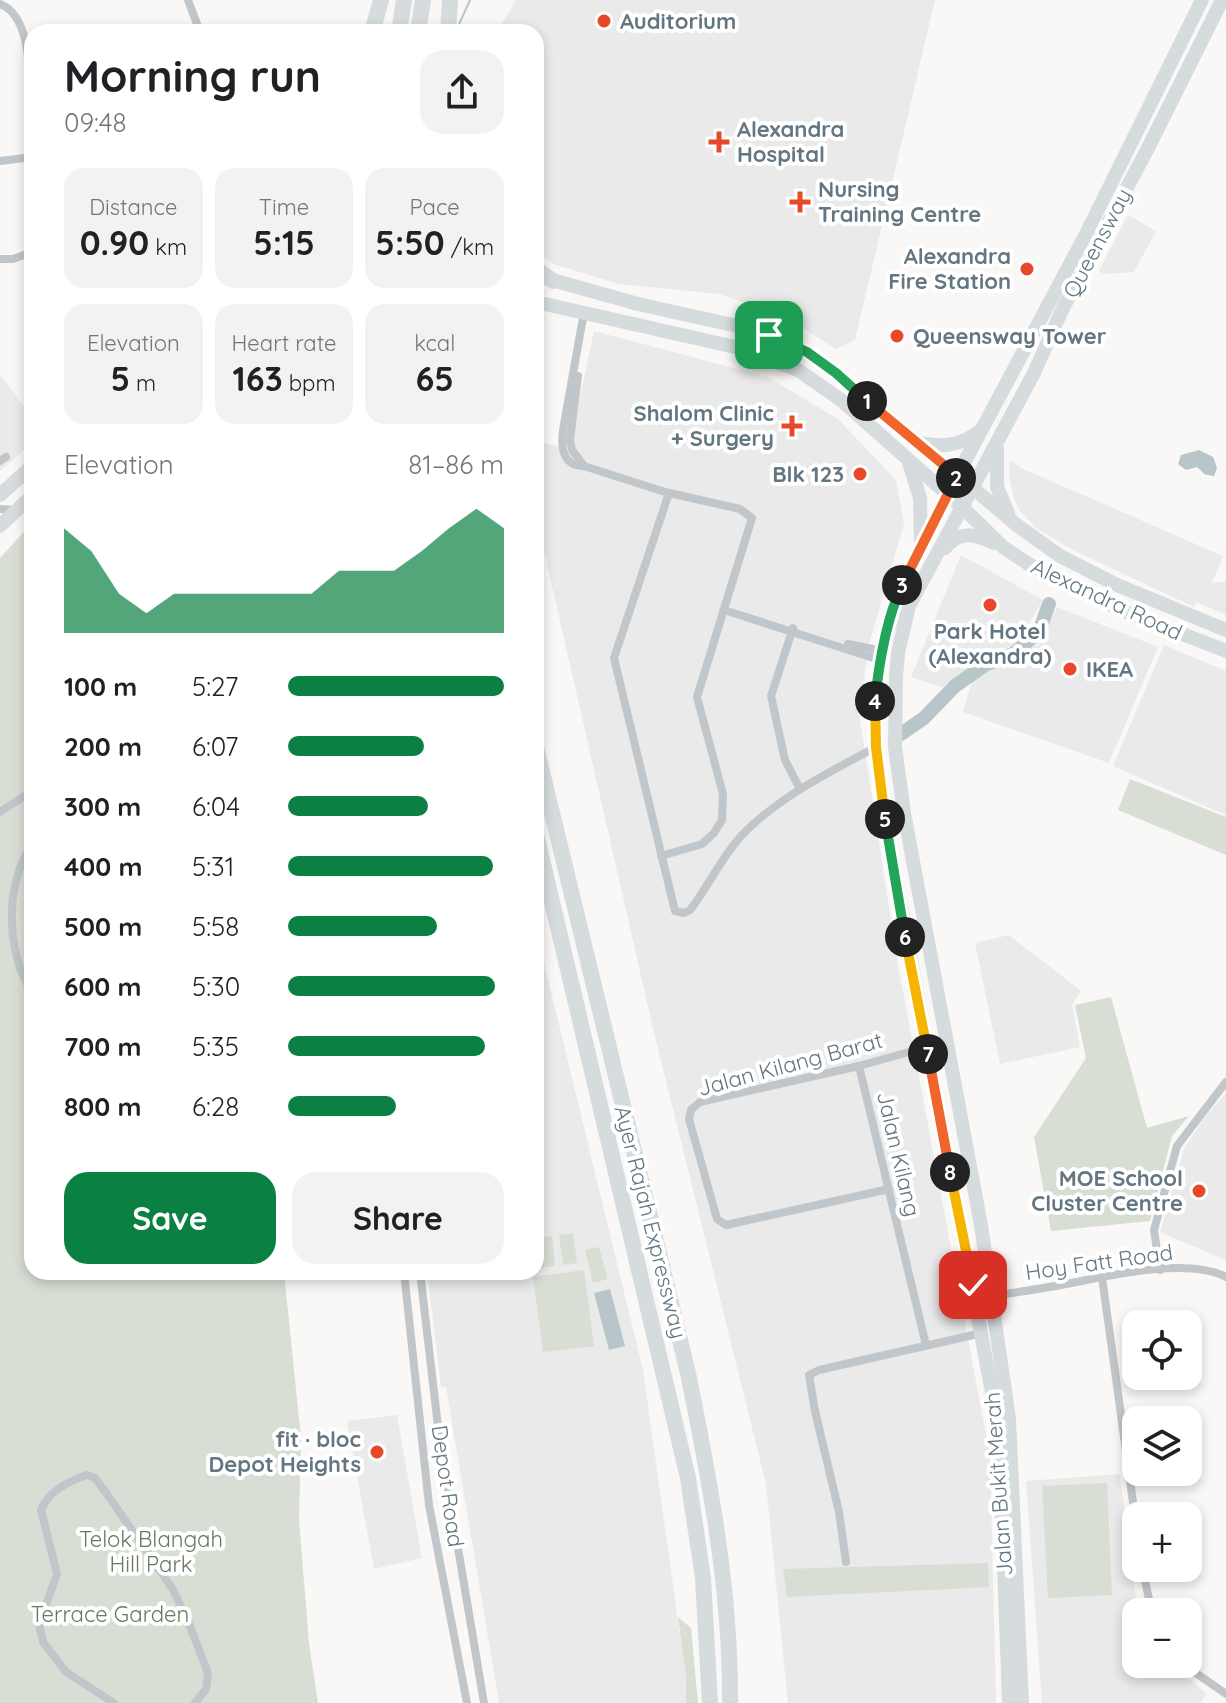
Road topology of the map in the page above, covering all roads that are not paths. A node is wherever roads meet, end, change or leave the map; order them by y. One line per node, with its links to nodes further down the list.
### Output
1 (188, 0): 11 (street)
2 (381, 0): 12 (highway)
3 (404, 0): 13 (highway)
4 (423, 0): 14 (highway)
5 (450, 0): 15 (highway)
6 (1222, 0): 9 (main road, Queensway)
7 (0, 4): 17 (street)
8 (1200, 4): 9 (main road); 10 (main road, Queensway)
9 (1214, 15): 16 (main road, Queensway)
10 (1190, 23): 16 (main road); 28 (main road, Queensway)
11 (197, 24)
12 (374, 24)
13 (400, 24)
14 (419, 24)
15 (448, 24)
16 (1206, 31): 30 (main road, Queensway)
17 (24, 32)
18 (24, 158): 19 (street)
19 (0, 161)
20 (24, 255): 21 (street)
21 (0, 259)
22 (544, 275): 24 (highway)
23 (544, 278): 24 (main road, Alexandra Road)
24 (553, 281): 25 (main road, Alexandra Road)
25 (574, 287): 27 (main road); 29 (main road, Alexandra Road)
26 (544, 304): 27 (main road, Alexandra Road)
27 (592, 314): 31 (main road, Alexandra Road); 35 (street)
28 (984, 429): 29 (main road); 33 (main road, Queensway)
29 (915, 441): 33 (main road, Alexandra Road)
30 (998, 441): 34 (main road, Queensway); 43 (main road)
31 (909, 462): 37 (main road, Alexandra Road); 45 (main road)
32 (24, 473): 36 (main road)
33 (957, 476): 34 (main road, Alexandra Road); 37 (main road, Jalan Bukit Merah)
34 (973, 487): 39 (main road, Jalan Bukit Merah); 43 (main road, Alexandra Road)
35 (669, 493): 49 (street); 61 (street)
36 (0, 495)
37 (947, 496): 39 (main road, Alexandra Road); 45 (main road, Jalan Bukit Merah)
38 (24, 503): 41 (main road)
39 (963, 508): 44 (main road, Alexandra Road); 47 (main road, Jalan Bukit Merah)
40 (0, 509): 41 (street)
41 (17, 510): 42 (main road)
42 (0, 526)
43 (1018, 526): 46 (main road, Alexandra Road)
44 (1003, 547): 47 (main road); 48 (main road, Alexandra Road)
45 (921, 552): 53 (main road, Jalan Bukit Merah)
46 (1060, 556): 48 (main road); 51 (main road, Alexandra Road)
47 (935, 560): 59 (main road, Jalan Bukit Merah)
48 (1058, 580): 52 (main road, Alexandra Road)
49 (724, 608): 50 (street); 61 (street)
50 (792, 630): 53 (street); 56 (street)
51 (1226, 630)
52 (1226, 651)
53 (882, 655): 54 (main road, Jalan Bukit Merah)
54 (876, 747): 56 (street); 60 (main road, Jalan Bukit Merah)
55 (544, 780): 92 (highway, Ayer Rajah Expressway)
56 (800, 789): 61 (street)
57 (24, 796): 58 (street)
58 (0, 812)
59 (908, 839): 60 (main road); 65 (main road, Jalan Bukit Merah)
60 (889, 842): 66 (main road, Jalan Bukit Merah)
61 (661, 856)
62 (24, 858): 64 (street)
63 (544, 868): 91 (highway, Ayer Rajah Expressway)
64 (24, 976)
65 (948, 1041): 66 (street, Jalan Kilang Barat); 69 (main road, Jalan Bukit Merah)
66 (927, 1046): 67 (street, Jalan Kilang Barat); 70 (main road, Jalan Bukit Merah)
67 (859, 1066): 71 (street, Jalan Kilang); 71 (street, Jalan Kilang Barat)
68 (1226, 1082): 72 (street)
69 (962, 1123): 70 (main road); 77 (main road, Jalan Bukit Merah)
70 (946, 1151): 78 (main road, Jalan Bukit Merah)
71 (889, 1189): 80 (street, Jalan Kilang)
72 (1160, 1270): 73 (street, Hoy Fatt Road); 74 (street, Hoy Fatt Road)
73 (1102, 1277): 77 (street, Hoy Fatt Road); 82 (street)
74 (1226, 1277)
75 (405, 1280): 83 (street, Depot Road)
76 (421, 1280): 81 (street, Depot Road)
77 (991, 1296): 78 (street, Hoy Fatt Road); 94 (main road, Jalan Bukit Merah)
78 (976, 1299): 79 (main road, Jalan Bukit Merah)
79 (982, 1333): 80 (street); 93 (main road, Jalan Bukit Merah)
80 (926, 1345): 84 (street)
81 (450, 1501): 83 (street); 90 (street, Depot Road)
82 (1133, 1502)
83 (429, 1505): 89 (street, Depot Road)
84 (846, 1562)
85 (1202, 1677): 86 (street)
86 (1226, 1694)
87 (114, 1703): 88 (street)
88 (195, 1703)
89 (467, 1703)
90 (484, 1703)
91 (710, 1703)
92 (730, 1703)
93 (1009, 1703)
94 (1022, 1703)

